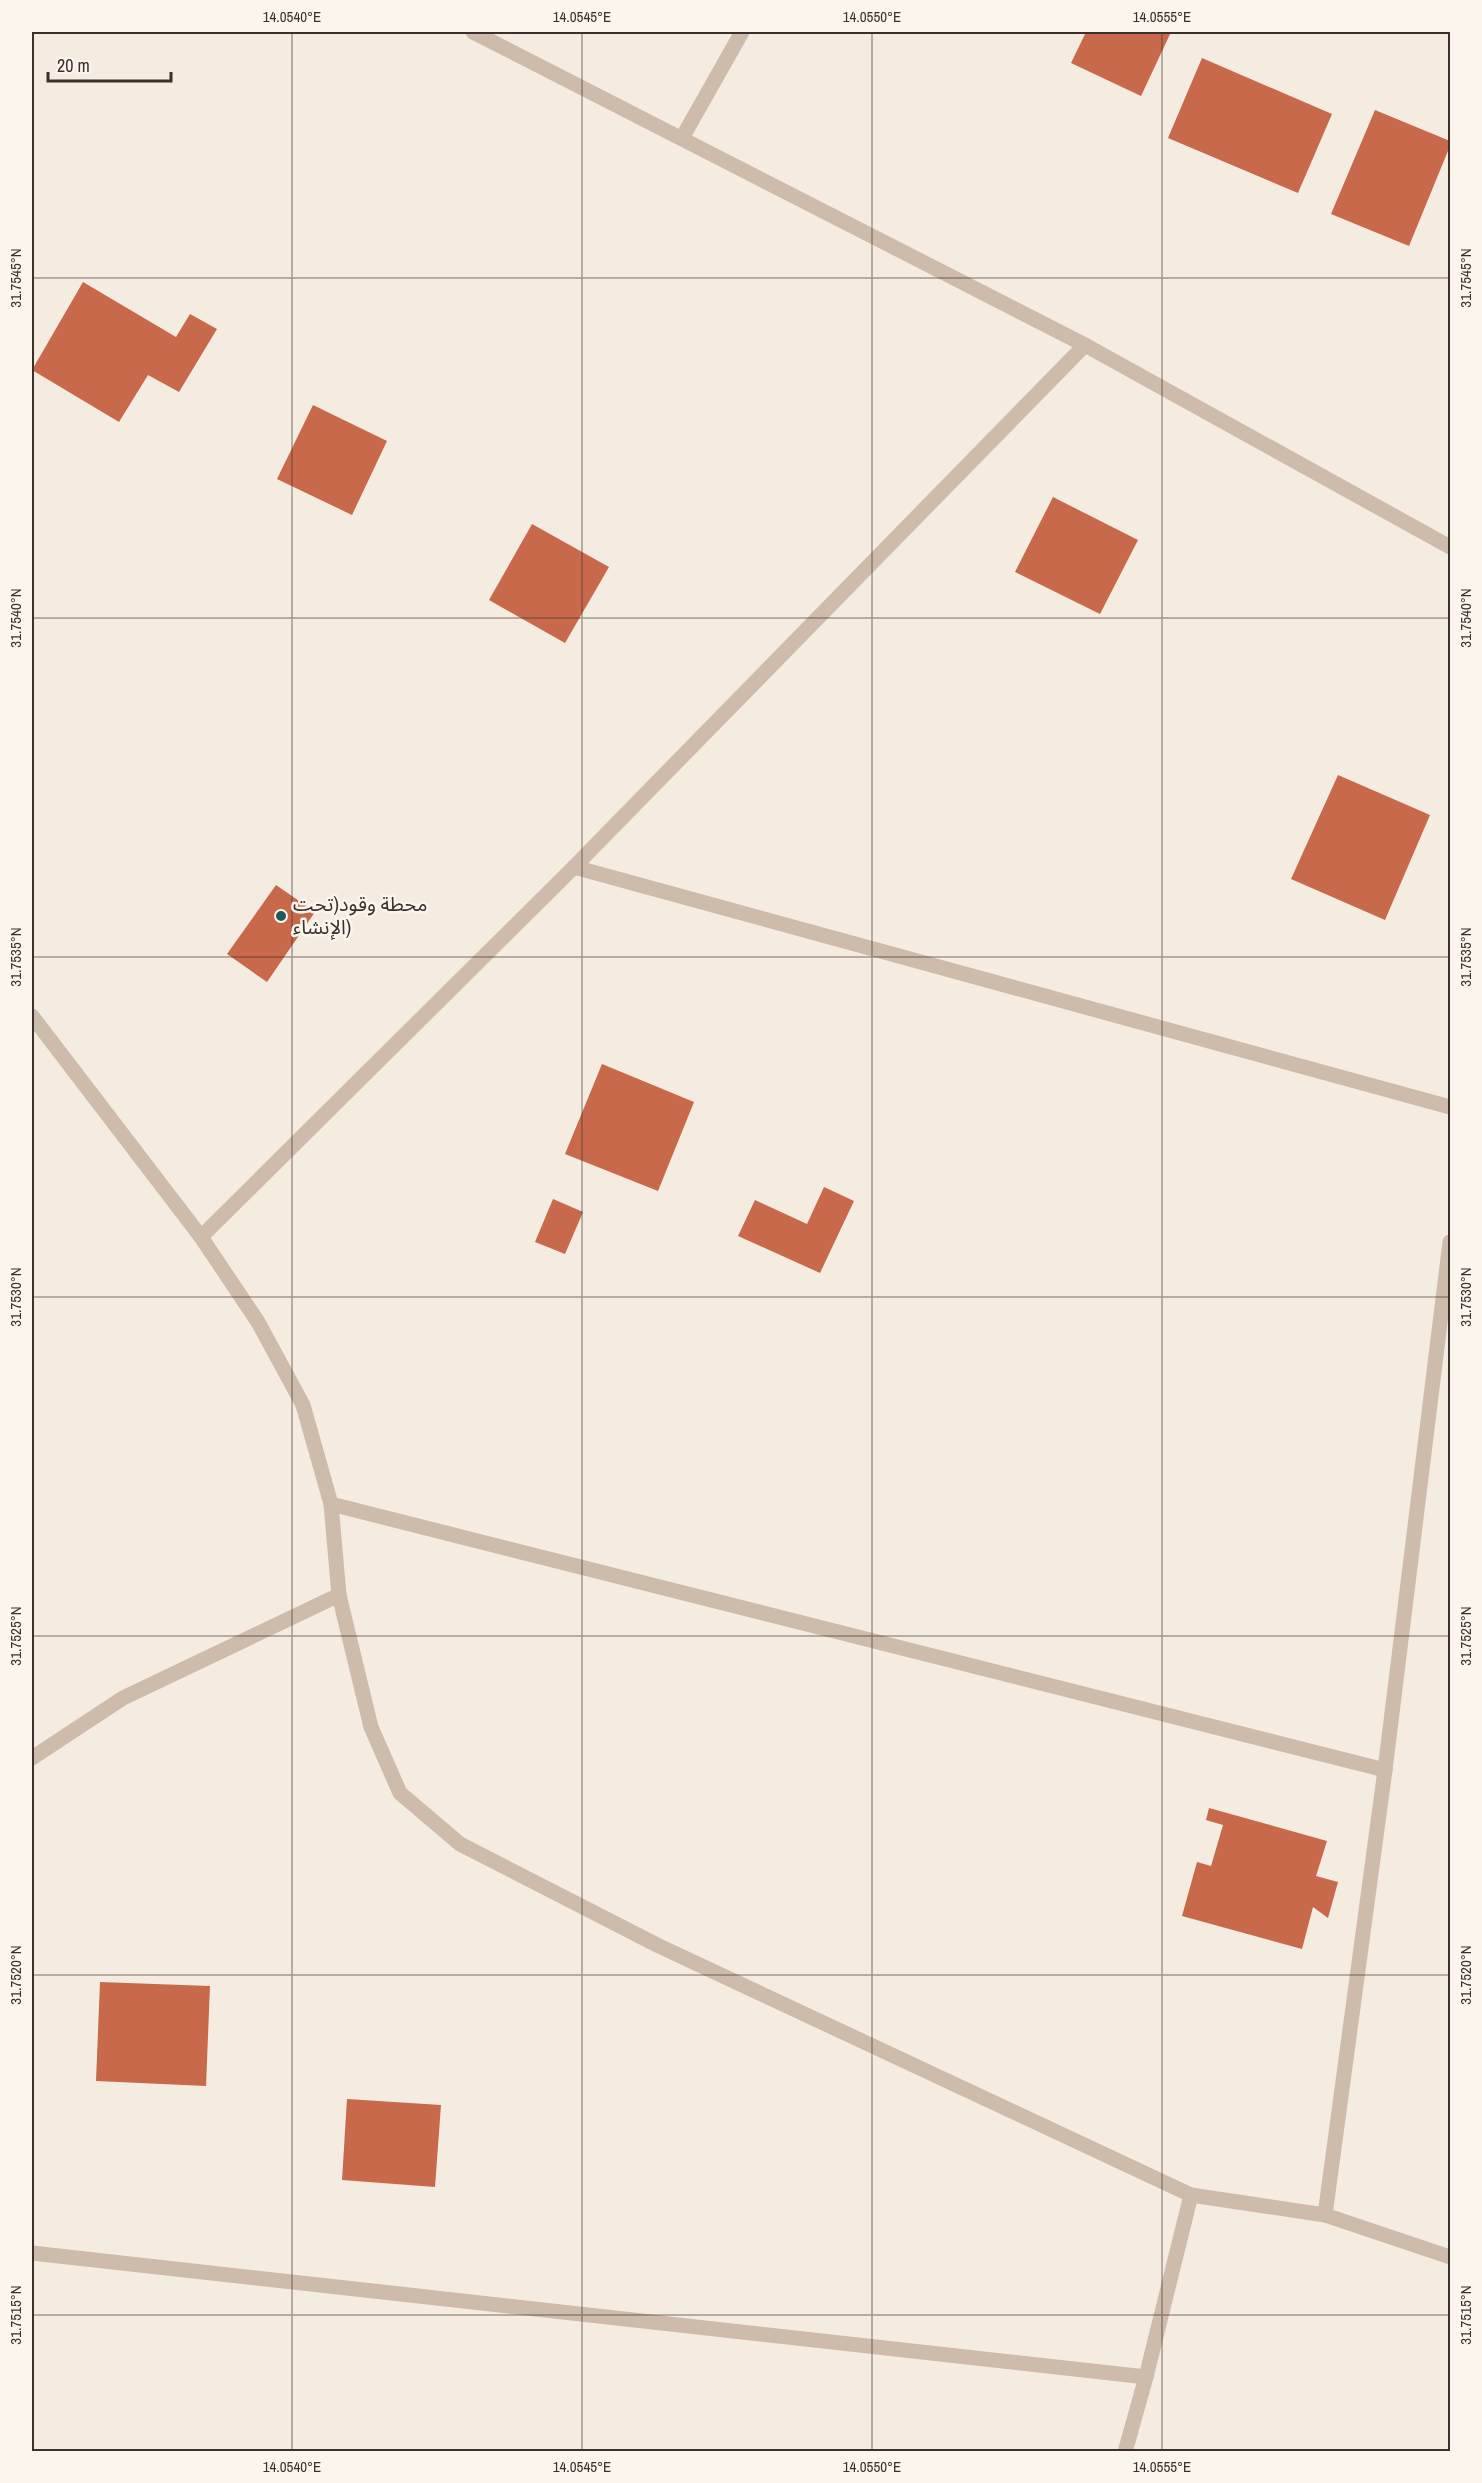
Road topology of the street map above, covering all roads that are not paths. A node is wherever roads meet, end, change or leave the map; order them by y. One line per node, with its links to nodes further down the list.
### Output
1 (473, 32): 3 (street)
2 (742, 32): 3 (street)
3 (682, 138): 4 (street)
4 (1085, 345): 5 (street); 6 (street)
5 (1450, 547)
6 (574, 867): 8 (street); 9 (street)
7 (32, 1016): 9 (street)
8 (1450, 1107)
9 (201, 1238): 11 (street)
10 (1450, 1242): 14 (street)
11 (331, 1504): 12 (street); 14 (street)
12 (339, 1595): 13 (street); 15 (street)
13 (32, 1758)
14 (1384, 1770): 16 (street)
15 (1191, 2195): 16 (street); 19 (street)
16 (1325, 2215): 18 (street)
17 (32, 2253): 19 (street)
18 (1450, 2257)
19 (1146, 2377): 20 (street)
20 (1125, 2451)

